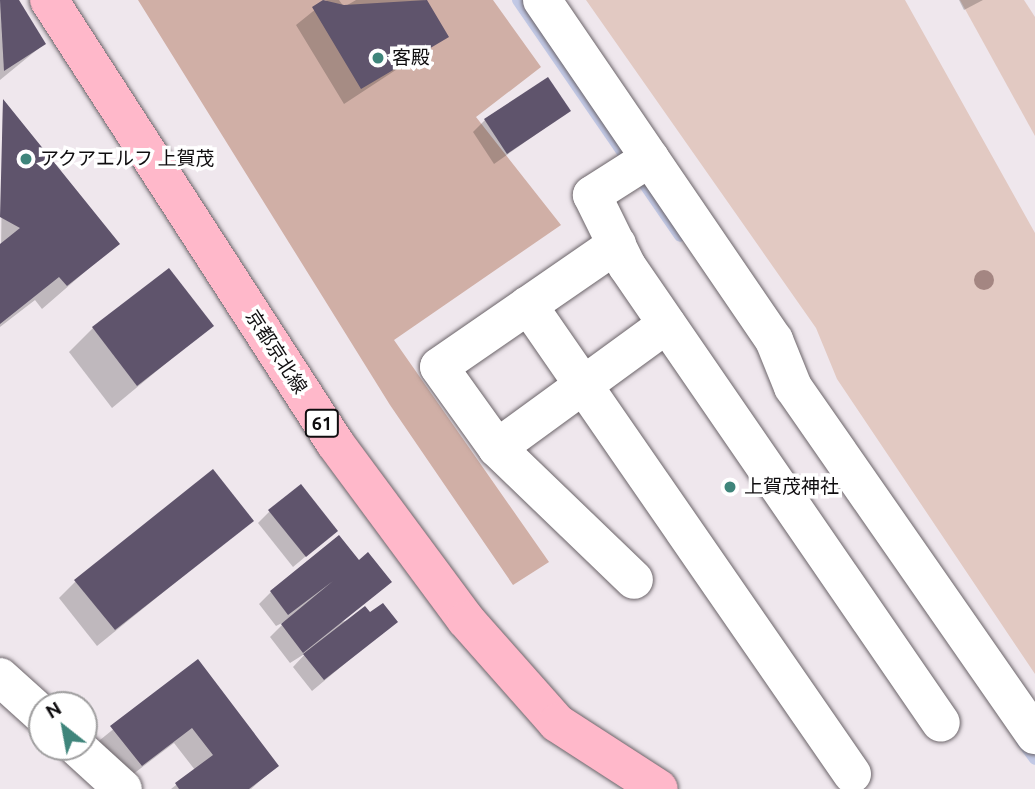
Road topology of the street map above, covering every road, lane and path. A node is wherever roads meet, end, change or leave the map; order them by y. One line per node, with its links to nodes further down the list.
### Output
1 (49, 0): 17 (main road, 京都京北線 / 61)
2 (542, 0): 3 (street)
3 (650, 158): 4 (street); 13 (street)
4 (617, 244): 5 (street); 6 (street)
5 (528, 306): 7 (street); 8 (street)
6 (667, 324): 7 (street); 12 (street)
7 (582, 387): 8 (street); 15 (street)
8 (497, 448): 9 (street)
9 (634, 580)
10 (0, 677): 11 (street)
11 (28, 703)
12 (941, 723)
13 (1035, 735)
14 (91, 761): 16 (street)
15 (852, 774)
16 (122, 789)
17 (659, 789)

